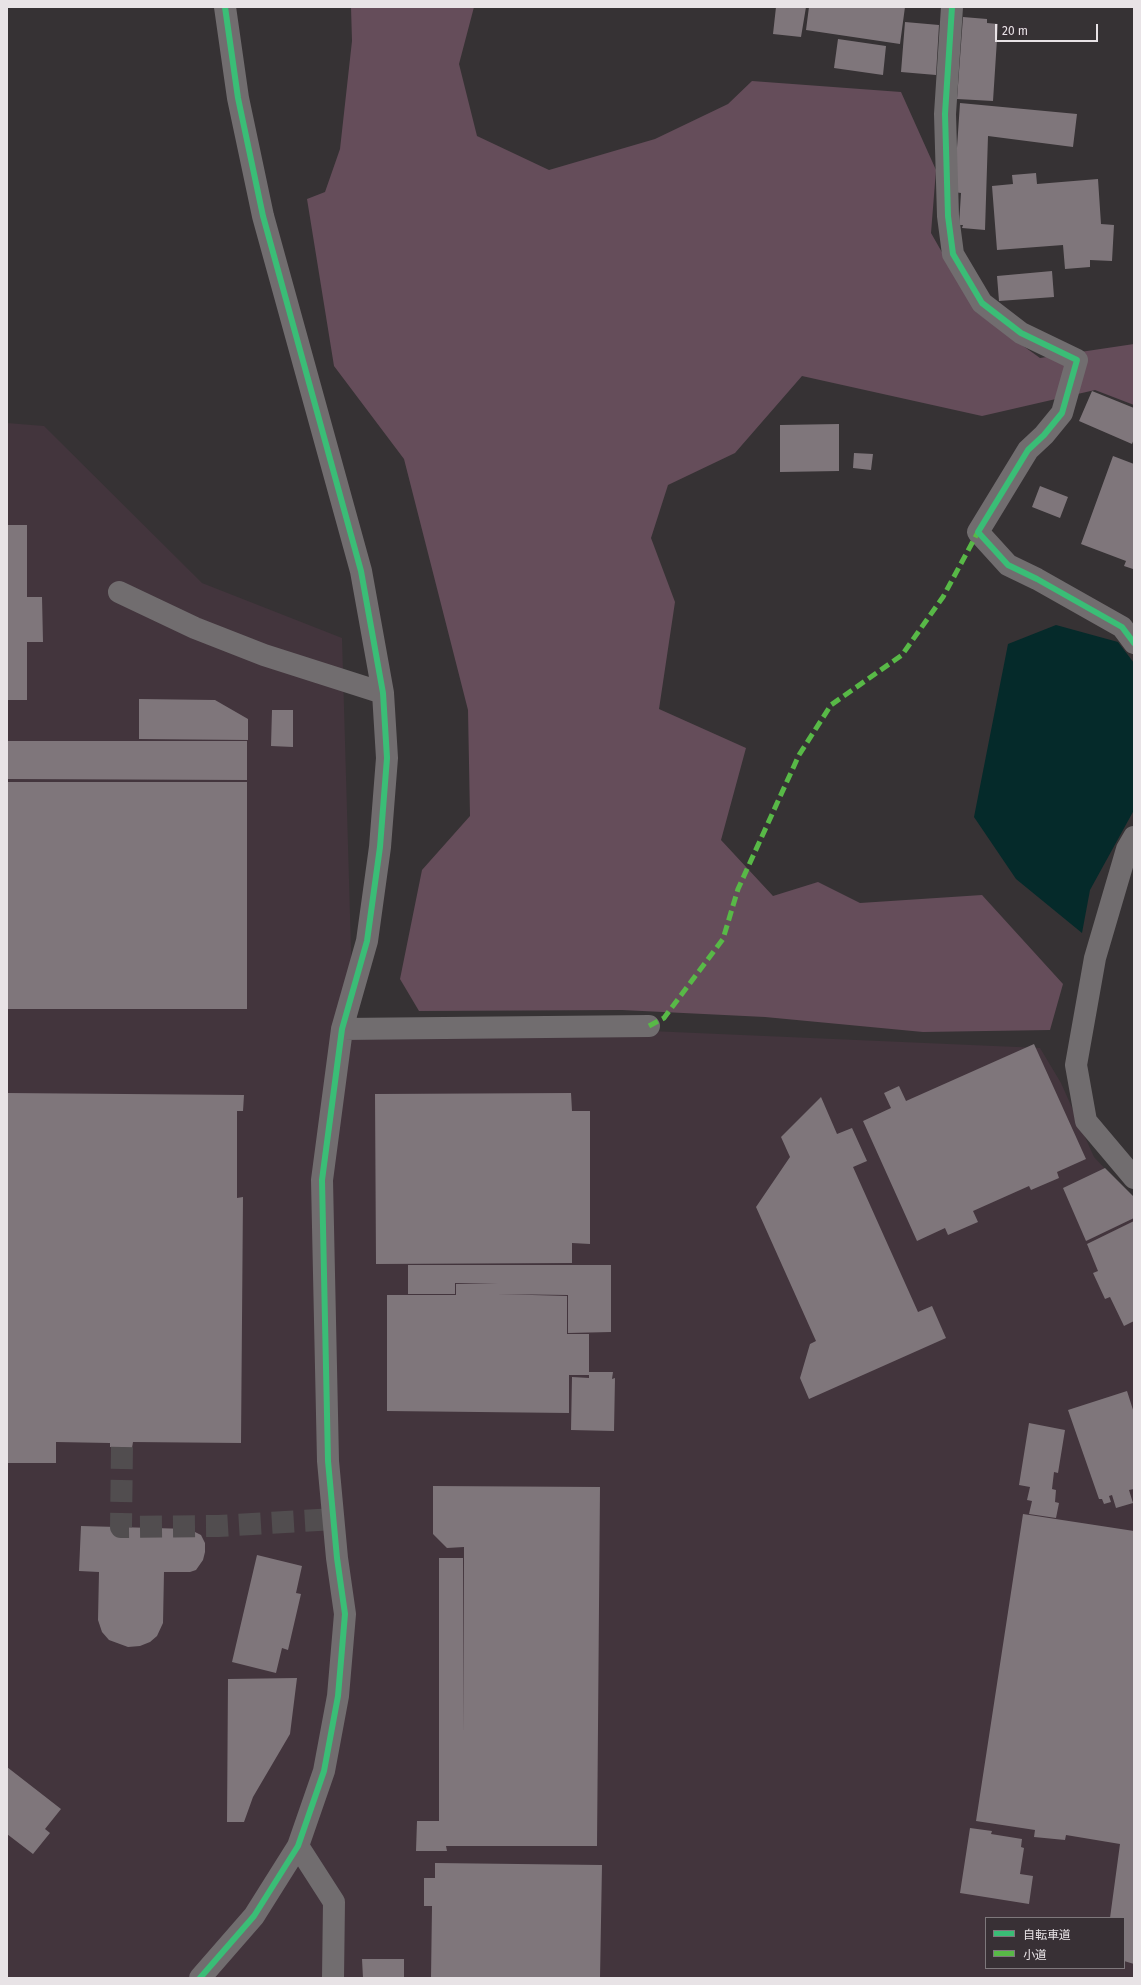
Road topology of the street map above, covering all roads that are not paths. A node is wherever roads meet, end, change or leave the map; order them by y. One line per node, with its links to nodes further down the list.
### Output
1 (225, 7): 5 (street)
2 (952, 7): 4 (street)
3 (119, 592): 5 (street)
4 (1134, 643)
5 (383, 693): 8 (street)
6 (1134, 837): 9 (street)
7 (648, 1026): 8 (street)
8 (342, 1029): 10 (street)
9 (1134, 1178)
10 (298, 1846): 11 (street); 12 (street)
11 (200, 1978)
12 (333, 1978)

